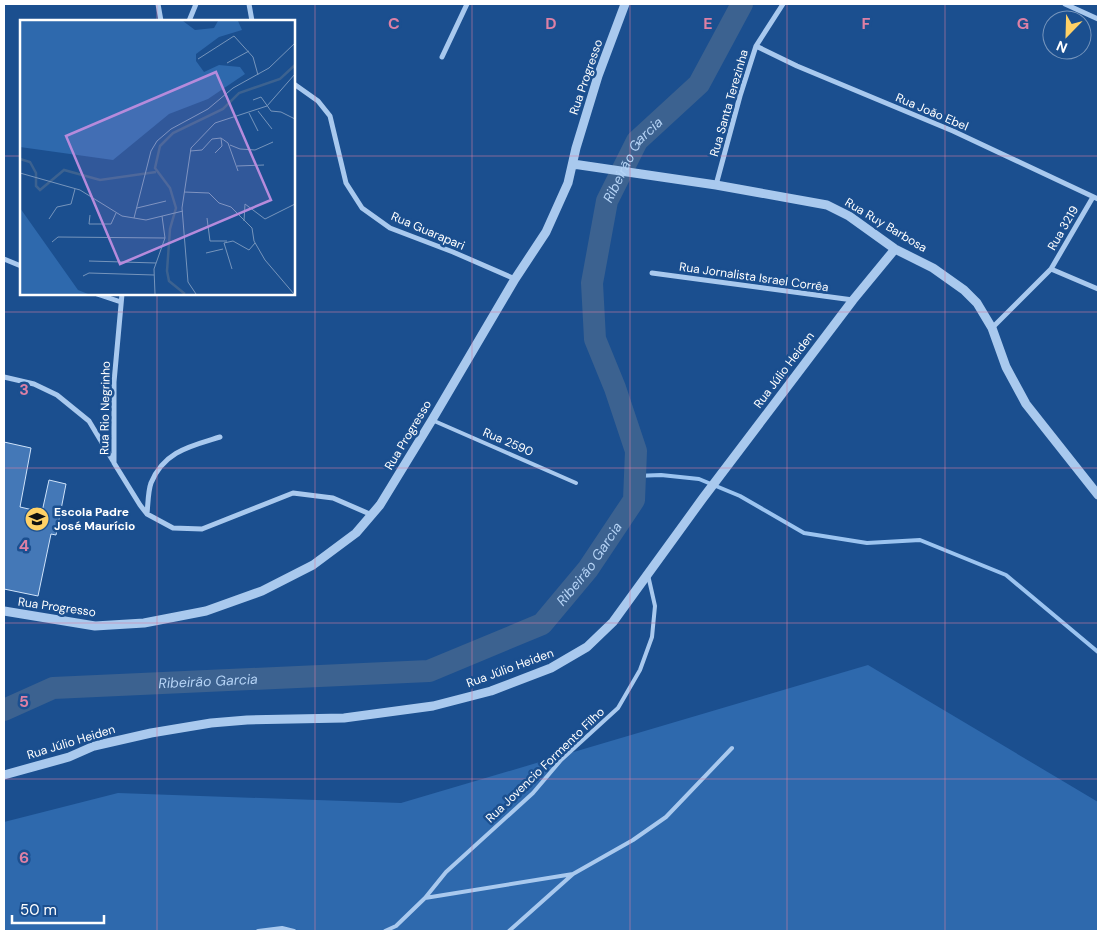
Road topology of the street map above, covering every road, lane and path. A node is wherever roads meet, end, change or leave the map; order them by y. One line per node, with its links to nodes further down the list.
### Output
1 (158, 4): 9 (street)
2 (196, 4): 10 (street)
3 (249, 4): 11 (street)
4 (467, 4): 13 (street)
5 (626, 4): 15 (street, Rua Progresso)
6 (783, 4): 12 (street, Rua Santa Terezinha)
7 (1065, 4): 8 (street)
8 (1098, 19)
9 (161, 20)
10 (189, 20)
11 (252, 20)
12 (756, 46): 16 (street, Rua Santa Terezinha); 17 (street, Rua João Ebel)
13 (442, 56)
14 (295, 85): 23 (street, Rua Guarapari)
15 (573, 164): 16 (street, Rua Ruy Barbosa); 23 (street, Rua Progresso)
16 (716, 184): 18 (street, Rua Ruy Barbosa)
17 (1096, 198): 21 (street, Rua 3219)
18 (895, 249): 27 (street, Rua Júlio Heiden); 29 (street, Rua Ruy Barbosa)
19 (4, 259): 20 (street)
20 (20, 266)
21 (1051, 269): 24 (street); 29 (street, Rua 3219)
22 (652, 273): 27 (street, Rua Jornalista Israel Corrêa)
23 (515, 280): 31 (street, Rua Progresso)
24 (1098, 289)
25 (100, 295): 28 (street)
26 (122, 295): 28 (street, Rua Rio Negrinho)
27 (853, 300): 38 (street, Rua Júlio Heiden)
28 (121, 302): 33 (street, Rua Rio Negrinho)
29 (992, 328): 35 (street, Rua Ruy Barbosa)
30 (4, 377): 33 (street)
31 (432, 420): 34 (lane, Rua 2590); 37 (street, Rua Progresso)
32 (220, 437): 36 (street)
33 (114, 462): 36 (street, Rua Rio Negrinho)
34 (576, 483)
35 (1098, 495)
36 (148, 514): 37 (street, Rua Rio Negrinho)
37 (372, 515): 39 (street, Rua Progresso)
38 (647, 573): 41 (street, Rua Júlio Heiden); 43 (lane, Rua Jovencio Formento Filho)
39 (4, 611)
40 (732, 748): 42 (lane)
41 (4, 775)
42 (573, 874): 43 (lane); 47 (lane)
43 (425, 898): 46 (lane, Rua Jovencio Formento Filho)
44 (258, 931): 45 (lane)
45 (294, 931)
46 (385, 931)
47 (509, 931)

